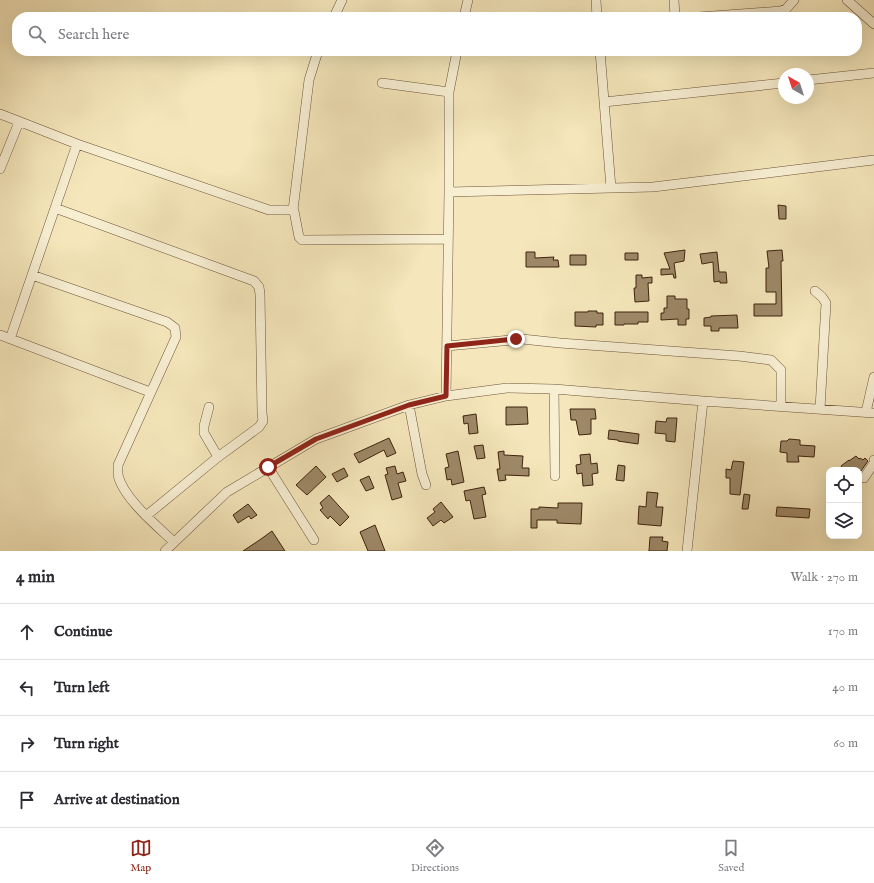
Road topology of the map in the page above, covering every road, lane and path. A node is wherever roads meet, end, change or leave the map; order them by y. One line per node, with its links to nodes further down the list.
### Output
1 (342, 0): 7 (street)
2 (468, 0): 8 (street)
3 (596, 0): 9 (street)
4 (674, 0): 10 (street)
5 (794, 0): 11 (street)
6 (847, 0): 12 (street)
7 (336, 12)
8 (465, 12)
9 (597, 12)
10 (675, 12)
11 (767, 12)
12 (860, 12)
13 (862, 13): 14 (street)
14 (874, 24)
15 (316, 56): 32 (street)
16 (456, 56): 22 (street)
17 (600, 56): 23 (street)
18 (874, 73): 19 (street)
19 (814, 79)
20 (382, 83): 22 (street)
21 (778, 84): 23 (street)
22 (449, 92): 30 (street)
23 (604, 102): 29 (street)
24 (0, 114): 25 (street)
25 (18, 122): 26 (street); 28 (street)
26 (77, 144): 31 (street); 32 (street)
27 (874, 160): 29 (street)
28 (0, 169)
29 (611, 188): 30 (street)
30 (449, 192): 33 (street)
31 (55, 208): 34 (street); 49 (street)
32 (293, 210): 33 (street)
33 (448, 239): 38 (street)
34 (32, 275): 37 (street); 41 (street)
35 (815, 291): 47 (street)
36 (0, 335): 37 (street)
37 (10, 339): 41 (street)
38 (447, 346): 42 (street); 45 (street)
39 (874, 377): 48 (street)
40 (554, 389): 42 (street); 43 (street); 52 (street)
41 (150, 392): 55 (street)
42 (446, 396): 44 (street)
43 (703, 401): 45 (street); 59 (street)
44 (409, 405): 51 (street); 54 (street)
45 (781, 406): 47 (street)
46 (209, 407): 49 (street)
47 (820, 409): 48 (street)
48 (870, 412)
49 (218, 457): 55 (street)
50 (874, 460): 53 (street)
51 (268, 467): 56 (street); 57 (street)
52 (555, 476)
53 (864, 478)
54 (426, 485)
55 (146, 516): 57 (street)
56 (314, 540)
57 (174, 542): 58 (street)
58 (165, 551)
59 (688, 551)

